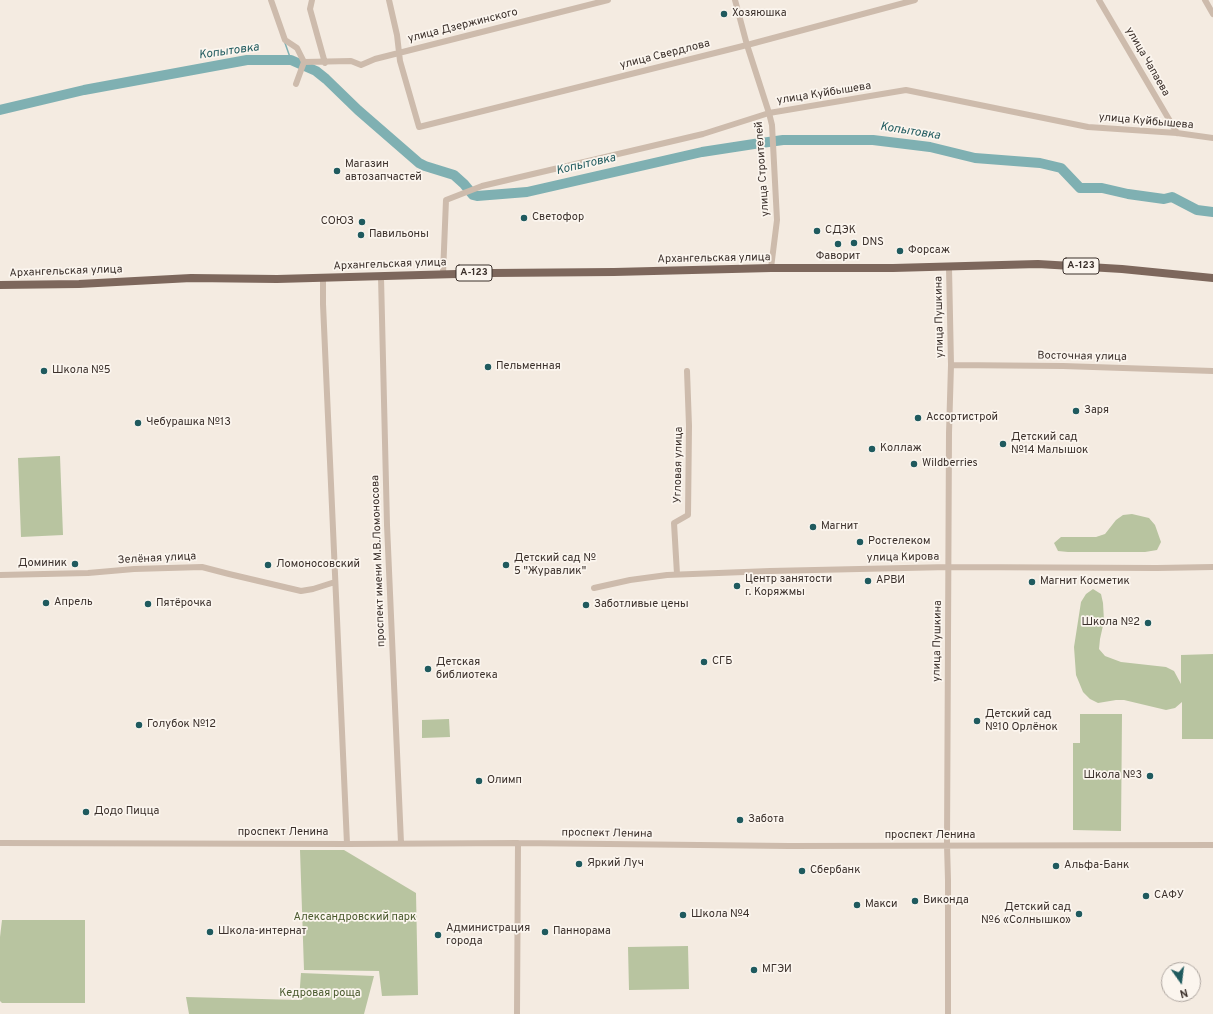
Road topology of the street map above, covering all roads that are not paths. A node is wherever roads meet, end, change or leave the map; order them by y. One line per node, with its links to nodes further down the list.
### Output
1 (272, 0): 12 (street)
2 (312, 0): 13 (street)
3 (389, 0): 11 (street)
4 (608, 0): 11 (street, улица Дзержинского)
5 (735, 0): 10 (street, улица Строителей)
6 (915, 0): 10 (street, улица Свердлова)
7 (1100, 0): 16 (street, улица Чапаева)
8 (1205, 0): 9 (street)
9 (1213, 14)
10 (747, 45): 11 (street, улица Свердлова); 15 (street, улица Строителей)
11 (399, 53): 13 (street, улица Дзержинского)
12 (304, 62): 13 (street, улица Дзержинского); 14 (street)
13 (324, 63)
14 (296, 84)
15 (769, 113): 16 (street, улица Куйбышева); 19 (street, улица Строителей); 20 (street, улица Куйбышева)
16 (1177, 134): 17 (street, улица Куйбышева)
17 (1213, 138)
18 (949, 267): 19 (main road, Архангельская улица / А-123); 23 (main road, А-123); 25 (street, улица Пушкина)
19 (771, 268): 20 (main road, Архангельская улица / А-123)
20 (443, 274): 21 (main road, Архангельская улица / А-123)
21 (381, 277): 22 (main road, Архангельская улица / А-123); 36 (street, проспект имени М.В.Ломоносова)
22 (323, 278): 24 (main road, Архангельская улица / А-123); 32 (street)
23 (1213, 278)
24 (0, 286)
25 (951, 365): 27 (street, Восточная улица); 28 (street, улица Пушкина)
26 (687, 371): 31 (street, Угловая улица)
27 (1213, 371)
28 (949, 567): 29 (street, улица Кирова); 31 (street, улица Кирова); 38 (street, улица Пушкина)
29 (1213, 567)
30 (0, 574): 32 (street, Зелёная улица)
31 (677, 574): 33 (street, улица Кирова)
32 (335, 582): 37 (street)
33 (594, 588)
34 (518, 842): 36 (street, проспект Ленина); 38 (street, проспект Ленина); 40 (street)
35 (0, 843): 37 (street, проспект Ленина)
36 (401, 843): 37 (street, проспект Ленина)
37 (346, 844)
38 (947, 845): 39 (street, проспект Ленина); 41 (street, улица Пушкина)
39 (1213, 845)
40 (517, 1014)
41 (948, 1014)

